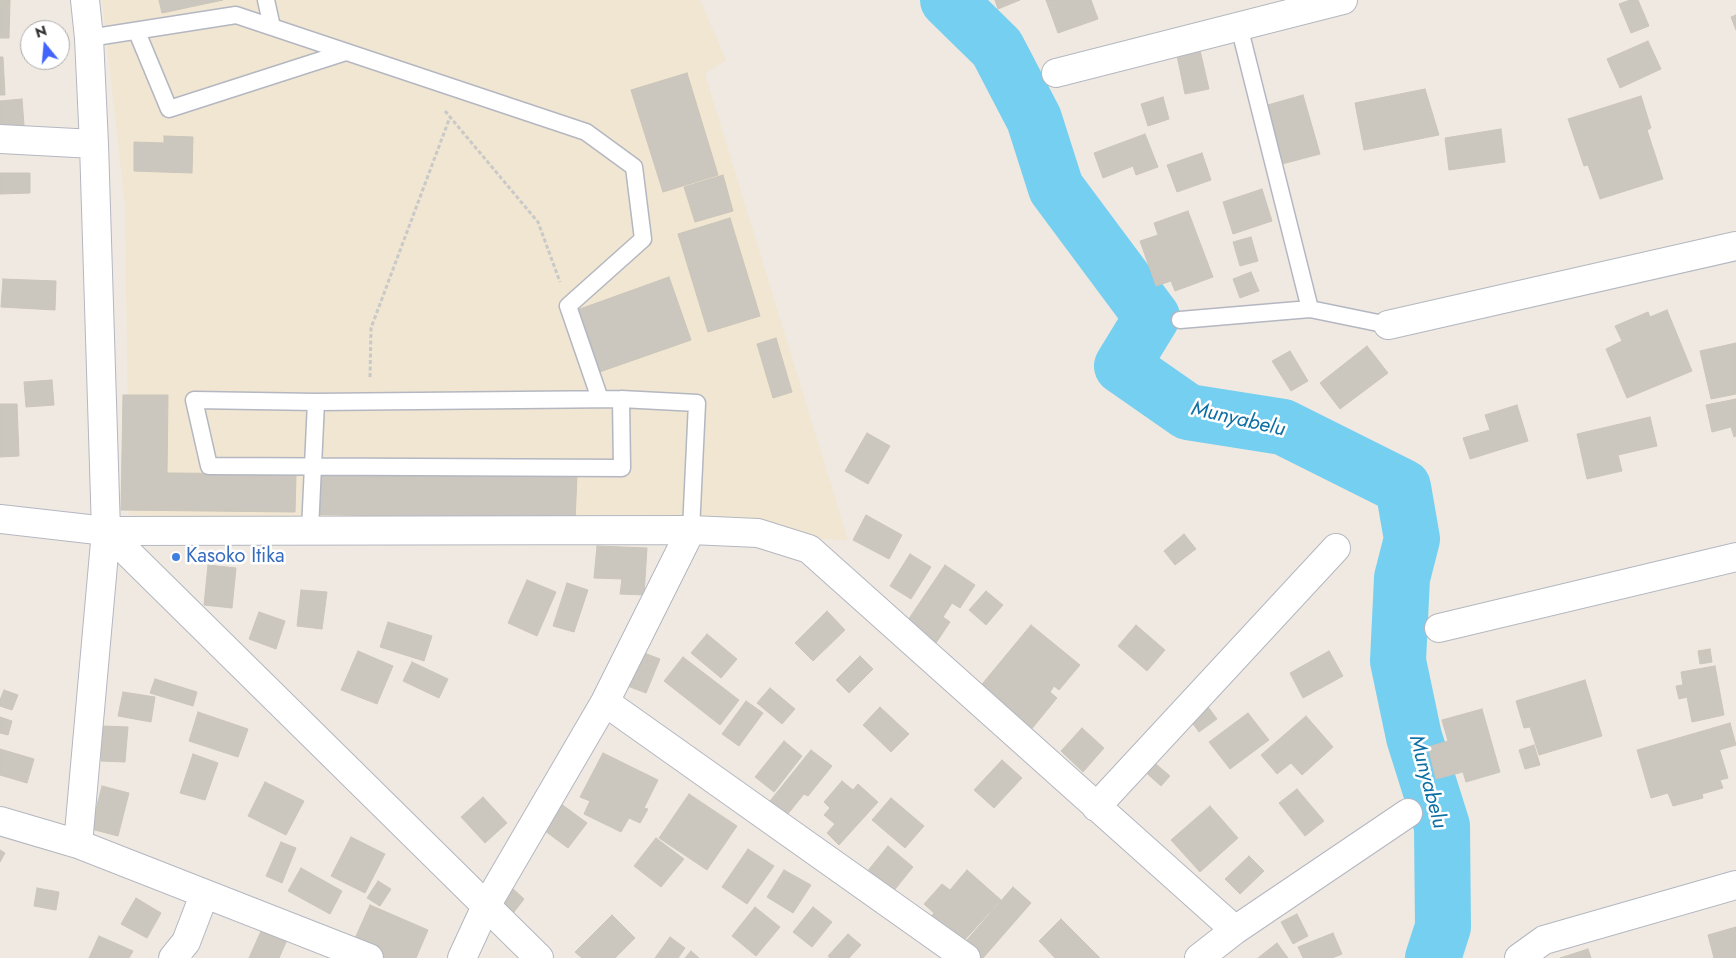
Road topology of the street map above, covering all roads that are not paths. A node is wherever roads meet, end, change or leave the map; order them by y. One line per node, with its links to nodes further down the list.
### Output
1 (85, 0): 7 (street)
2 (266, 0): 5 (lane)
3 (1343, 0): 4 (street)
4 (1239, 26): 9 (street); 13 (lane)
5 (272, 27): 6 (lane); 8 (lane)
6 (138, 32): 7 (lane); 8 (lane)
7 (89, 38): 11 (street)
8 (346, 52): 16 (lane)
9 (1056, 73)
10 (0, 139): 11 (street)
11 (94, 144): 23 (street)
12 (1736, 246): 15 (street)
13 (1310, 308): 14 (lane); 15 (lane)
14 (1180, 320)
15 (1388, 325)
16 (600, 399): 17 (lane); 18 (lane)
17 (621, 399): 19 (lane); 22 (lane)
18 (316, 402): 19 (lane); 19 (lane)
19 (313, 466): 21 (lane)
20 (0, 519): 23 (street)
21 (310, 530): 22 (street); 23 (street)
22 (691, 530): 27 (street); 28 (street)
23 (106, 531): 31 (street); 34 (street)
24 (1336, 548): 28 (street)
25 (1736, 558): 26 (street)
26 (1439, 628)
27 (605, 702): 34 (street); 40 (street)
28 (1096, 806): 35 (street)
29 (1408, 813): 35 (street)
30 (0, 821): 31 (street)
31 (78, 844): 33 (street)
32 (1736, 885): 42 (street)
33 (204, 895): 36 (street); 37 (street)
34 (486, 906): 38 (street); 39 (street)
35 (1234, 930): 41 (street)
36 (173, 958)
37 (369, 958)
38 (462, 958)
39 (539, 958)
40 (966, 958)
41 (1199, 958)
42 (1519, 958)

